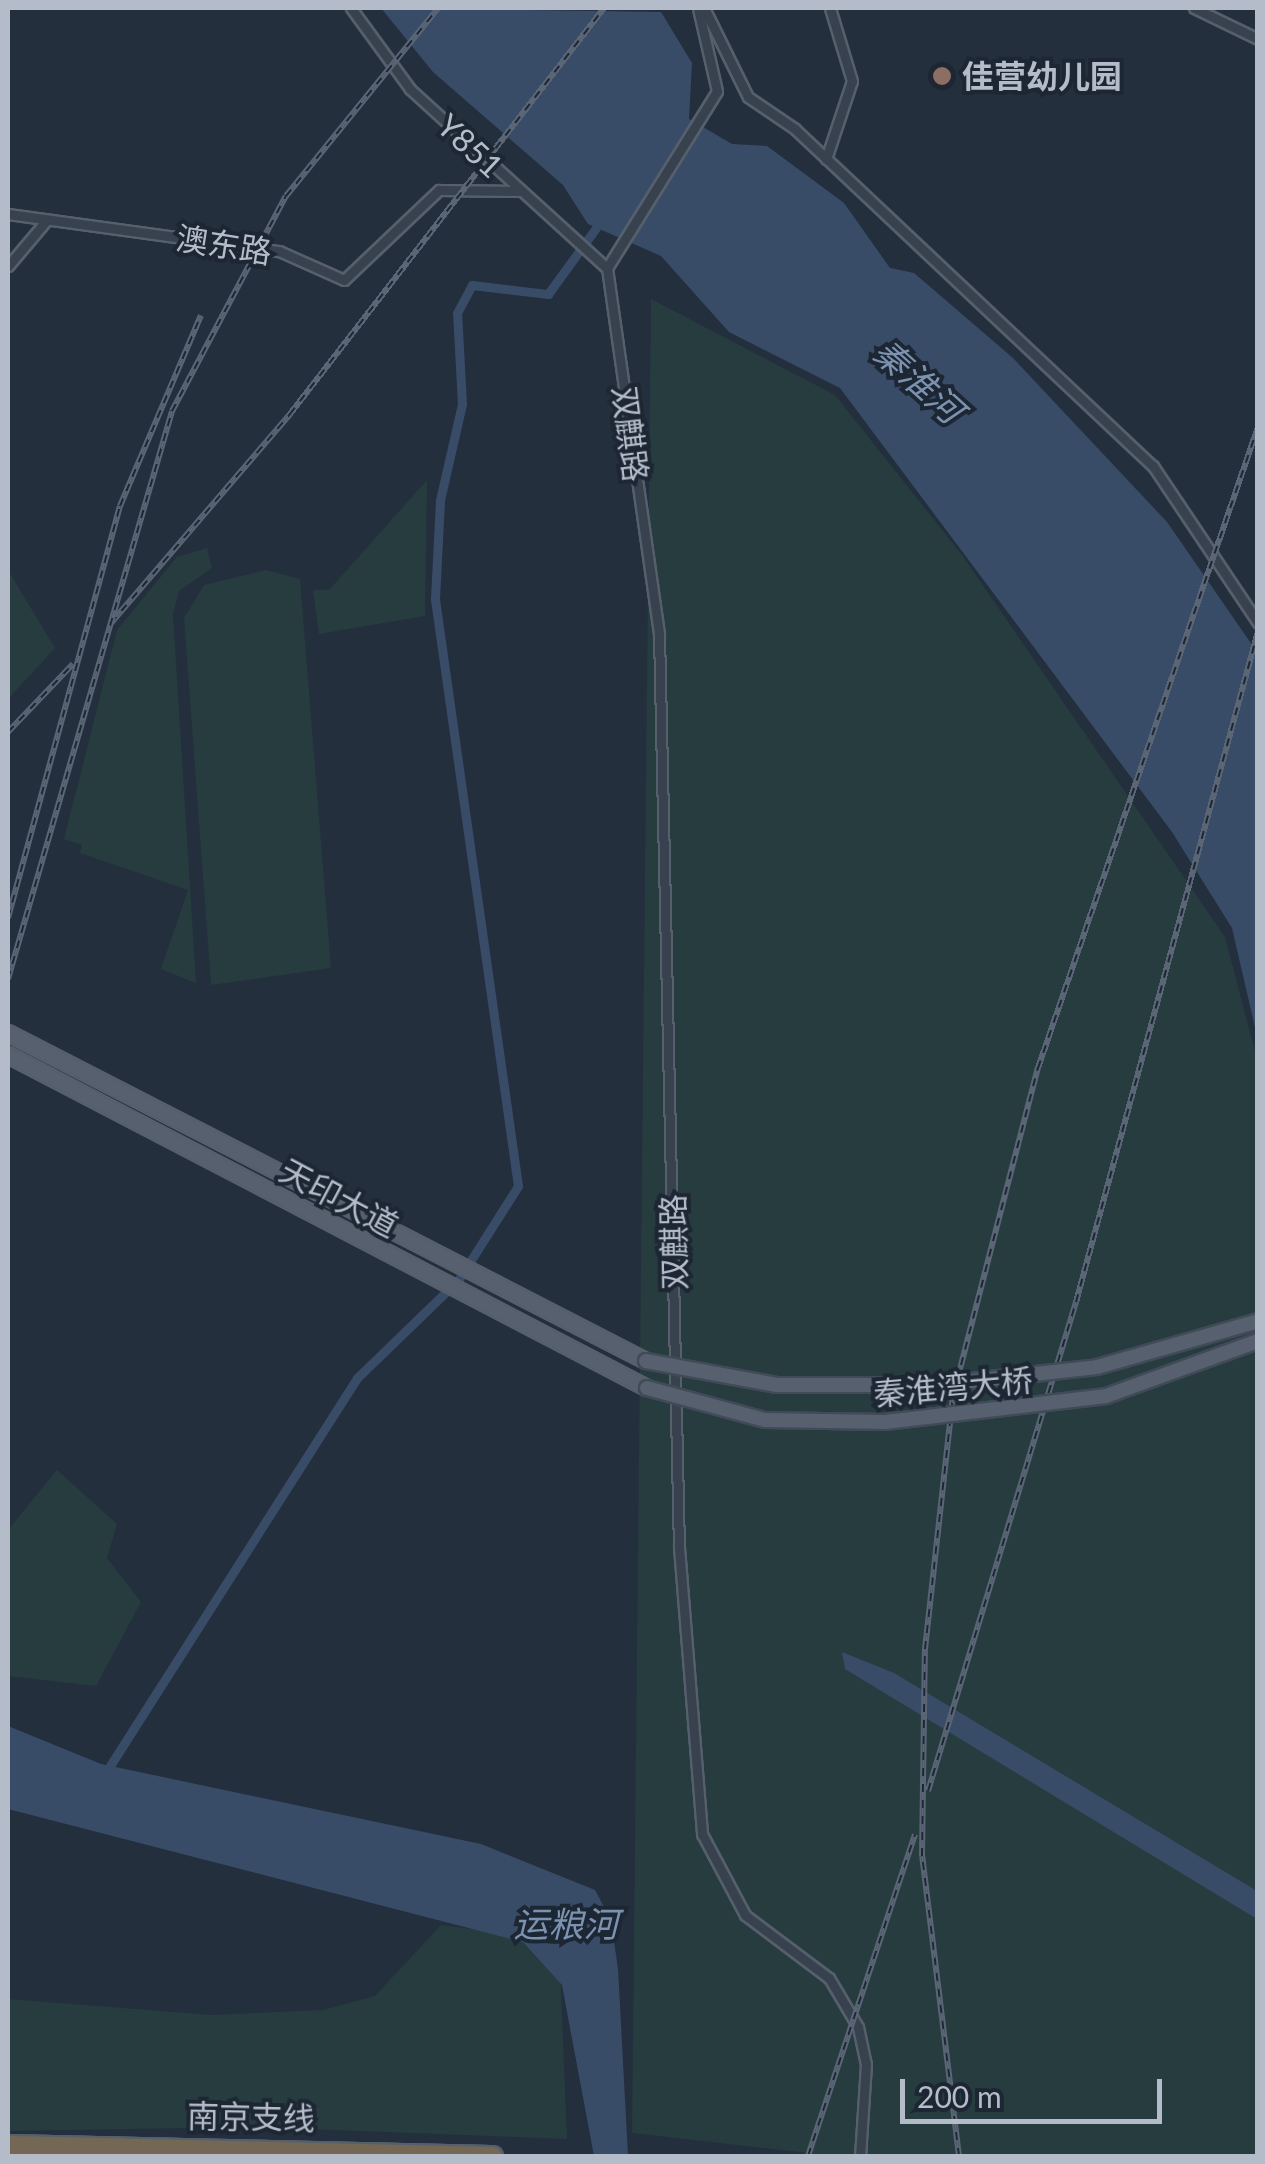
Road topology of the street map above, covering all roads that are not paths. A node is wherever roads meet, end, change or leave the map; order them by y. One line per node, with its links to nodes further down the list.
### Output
1 (351, 8): 7 (street, Y851)
2 (701, 8): 6 (street); 11 (street)
3 (830, 8): 6 (street)
4 (1194, 8): 5 (street)
5 (1258, 39)
6 (826, 159): 12 (street)
7 (520, 192): 9 (street, 澳东路); 11 (street, Y851)
8 (8, 214): 9 (street, 澳东路)
9 (46, 221): 10 (street)
10 (8, 266)
11 (606, 268): 21 (street, 双麒路)
12 (1258, 622)
13 (8, 1033): 17 (main road, 天印大道)
14 (8, 1056): 18 (main road, 天印大道)
15 (1258, 1321): 17 (main road, 秦淮湾大桥, bridge)
16 (1258, 1341): 18 (main road, 秦淮湾大桥, bridge)
17 (646, 1361)
18 (647, 1388)
19 (8, 2145): 20 (highway, 南京支线)
20 (493, 2156)
21 (860, 2156)

